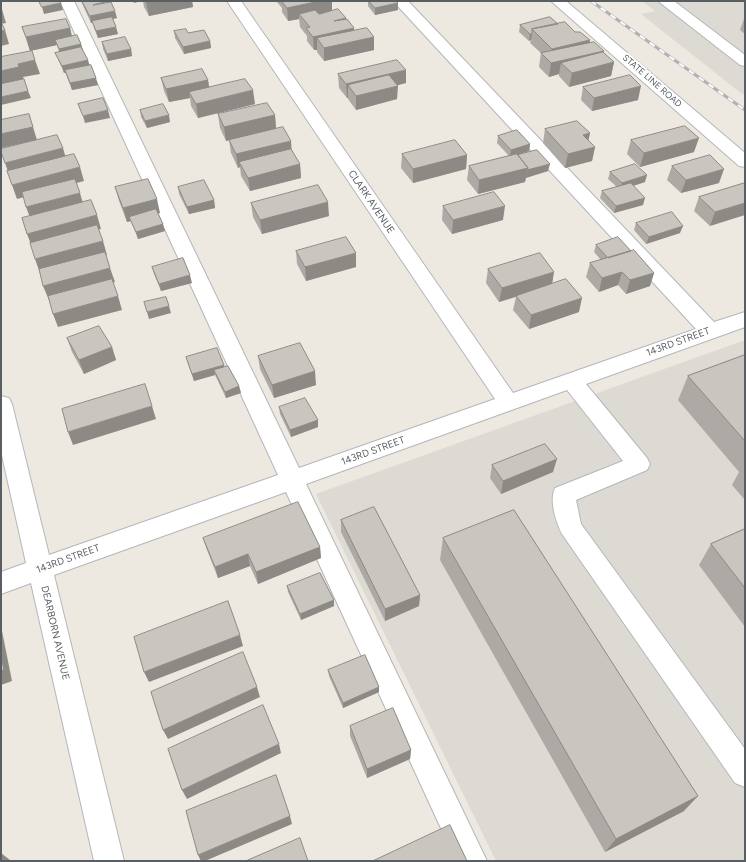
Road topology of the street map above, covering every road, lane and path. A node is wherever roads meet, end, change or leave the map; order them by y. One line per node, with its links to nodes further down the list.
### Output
1 (67, 1): 13 (street)
2 (234, 1): 11 (street, CLARK AVENUE)
3 (400, 1): 9 (street)
4 (558, 1): 7 (street, STATE LINE ROAD)
5 (666, 1): 6 (street)
6 (745, 62)
7 (745, 162)
8 (745, 319): 9 (street, 143RD STREET)
9 (710, 331): 10 (street, 143RD STREET)
10 (572, 380): 11 (street, 143RD STREET); 16 (street)
11 (509, 403): 13 (street, 143RD STREET)
12 (1, 404): 14 (street, DEARBORN AVENUE)
13 (293, 479): 14 (street, 143RD STREET); 18 (street)
14 (40, 569): 15 (street, 143RD STREET); 17 (street, DEARBORN AVENUE)
15 (1, 583)
16 (745, 773)
17 (109, 861)
18 (472, 861)

